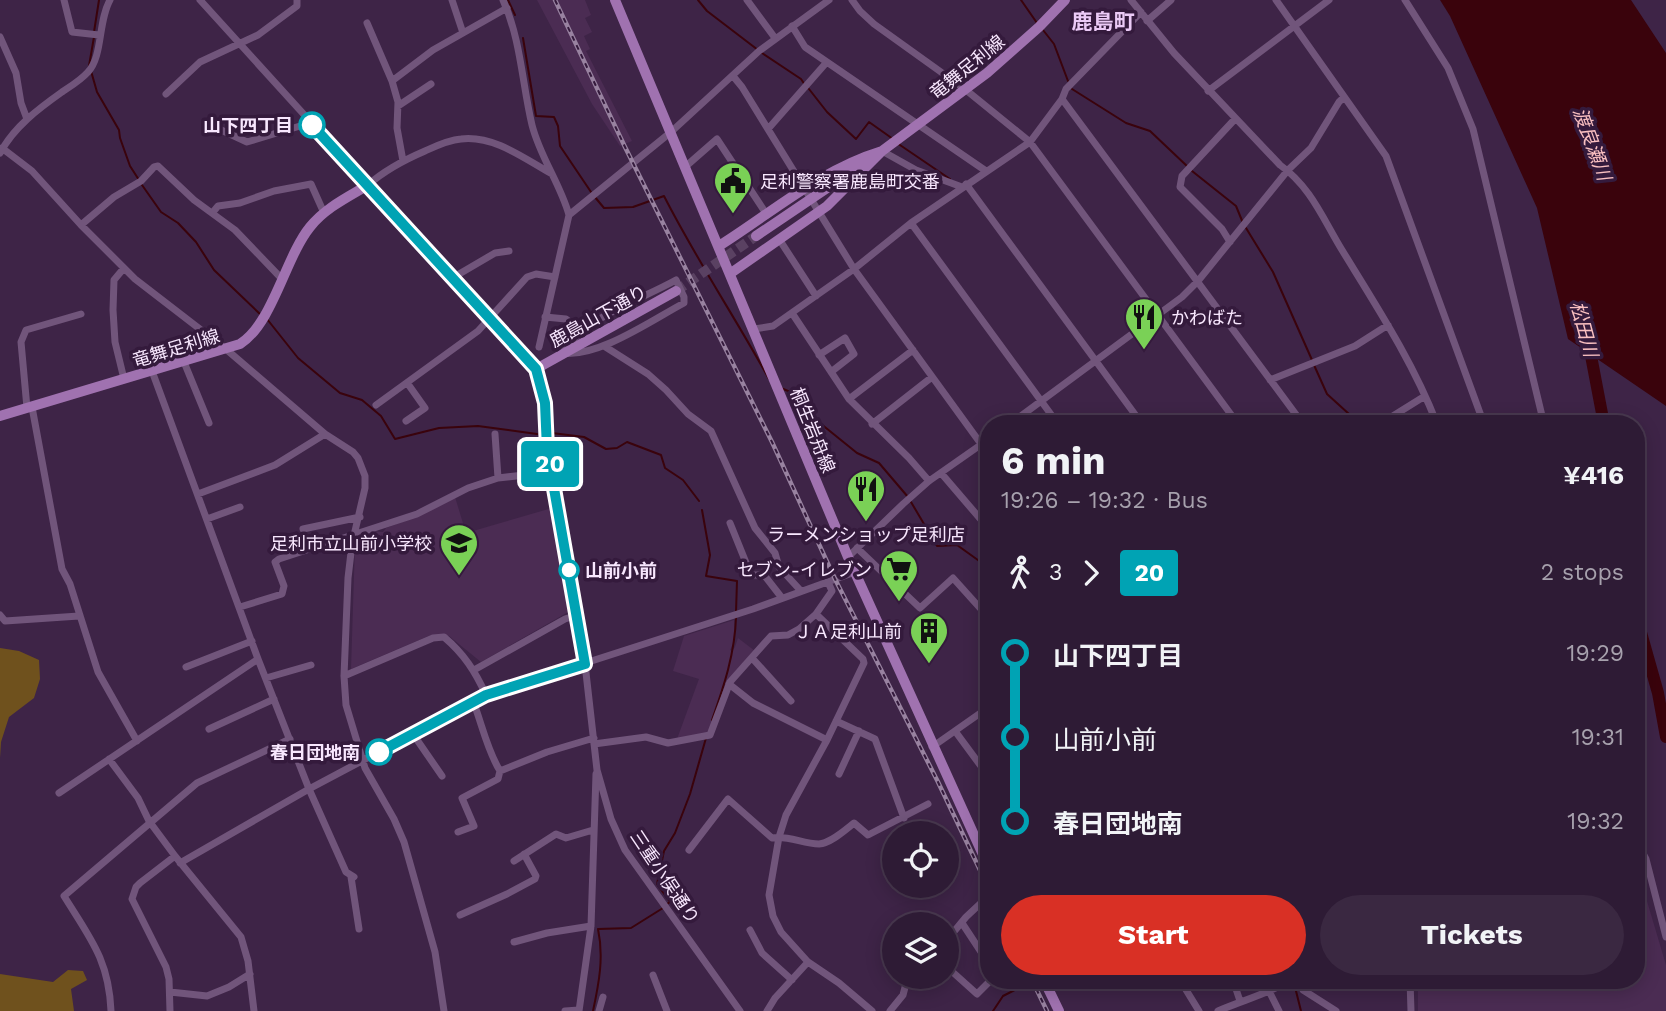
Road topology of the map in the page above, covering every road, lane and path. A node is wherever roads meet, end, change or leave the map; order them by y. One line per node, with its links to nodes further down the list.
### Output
1 (64, 0): 23 (street)
2 (110, 0): 23 (street)
3 (200, 0): 26 (street, 三重小俣通り)
4 (297, 0): 26 (street)
5 (452, 0): 22 (street)
6 (615, 0): 43 (main road, 桐生岩舟線)
7 (747, 0): 25 (street)
8 (830, 0): 21 (street)
9 (852, 0): 31 (street)
10 (1065, 0): 31 (main road, 竜舞足利線)
11 (1131, 0): 17 (street)
12 (1171, 0): 18 (street)
13 (1276, 0): 20 (street)
14 (1329, 0): 20 (street)
15 (1405, 0): 113 (street)
16 (505, 4): 22 (street); 51 (street)
17 (1141, 12): 18 (street); 35 (street)
18 (1147, 21): 32 (street)
19 (367, 23): 29 (street)
20 (1294, 25): 32 (street); 34 (street)
21 (792, 26): 25 (street); 27 (street)
22 (463, 33): 29 (street)
23 (99, 34): 37 (street)
24 (0, 37): 37 (street)
25 (775, 37): 28 (street)
26 (240, 43): 33 (street); 40 (street, 三重小俣通り)
27 (826, 63): 41 (street); 42 (street)
28 (733, 76): 42 (street); 43 (street)
29 (392, 80): 36 (street)
30 (431, 84): 36 (street)
31 (966, 90): 41 (main road, 竜舞足利線); 44 (street)
32 (1208, 91): 38 (street)
33 (166, 94)
34 (1344, 97): 49 (street); 112 (street)
35 (1062, 99): 44 (street); 74 (street)
36 (398, 106): 47 (street)
37 (27, 119): 45 (street)
38 (1235, 119): 49 (street); 65 (street)
39 (206, 123): 40 (street)
40 (310, 123): 52 (street, 三重小俣通り)
41 (917, 125): 46 (main road, 竜舞足利線); 50 (street)
42 (768, 129): 54 (street)
43 (671, 132): 48 (main road, 桐生岩舟線); 59 (street)
44 (1030, 142): 50 (street); 79 (street)
45 (1, 151): 62 (street)
46 (882, 151): 53 (street); 54 (main road, 竜舞足利線); 55 (main road); 56 (main road, 竜舞足利線)
47 (403, 161): 51 (street); 52 (street)
48 (685, 167): 60 (street); 66 (main road, 桐生岩舟線)
49 (1288, 170): 65 (street); 82 (street)
50 (986, 171): 53 (street)
51 (552, 174): 59 (street)
52 (368, 185): 58 (main road, 竜舞足利線); 71 (main road, 三重小俣通り)
53 (964, 186): 61 (street); 91 (street)
54 (805, 188): 55 (street); 60 (main road, 竜舞足利線)
55 (812, 198): 56 (street); 63 (main road)
56 (819, 211): 64 (main road, 竜舞足利線); 69 (street)
57 (212, 212): 58 (street); 62 (street); 73 (street)
58 (324, 213): 73 (main road, 竜舞足利線)
59 (569, 215): 72 (street)
60 (766, 215): 66 (main road, 竜舞足利線)
61 (911, 223): 69 (street); 102 (street)
62 (81, 225): 68 (street)
63 (756, 236)
64 (779, 239): 70 (main road, 竜舞足利線); 76 (street)
65 (1230, 242): 74 (street)
66 (719, 246): 70 (main road, 桐生岩舟線)
67 (509, 251): 71 (street)
68 (124, 268): 87 (street); 97 (street)
69 (854, 269): 76 (street); 88 (street)
70 (731, 273): 83 (main road, 桐生岩舟線)
71 (454, 277): 81 (main road, 三重小俣通り)
72 (555, 277): 80 (street); 81 (street)
73 (282, 279): 87 (main road, 竜舞足利線)
74 (1198, 281): 79 (street); 98 (street)
75 (676, 291): 89 (main road, 鹿島山下通り)
76 (816, 296): 77 (street)
77 (792, 313): 83 (street); 90 (street)
78 (81, 314): 104 (street)
79 (1157, 314): 91 (street); 108 (street)
80 (545, 317): 84 (street); 86 (street)
81 (491, 318): 93 (main road, 三重小俣通り); 99 (street)
82 (1388, 325): 98 (street); 100 (street)
83 (754, 329): 135 (main road, 桐生岩舟線)
84 (581, 330): 85 (street); 89 (street)
85 (604, 346): 89 (street); 138 (street)
86 (539, 347)
87 (227, 350): 92 (main road, 竜舞足利線); 118 (street)
88 (913, 350): 96 (street); 101 (street)
89 (562, 354): 93 (main road, 鹿島山下通り)
90 (819, 355): 95 (street); 95 (street)
91 (1096, 360): 102 (street); 107 (street)
92 (184, 362): 94 (main road, 竜舞足利線); 116 (street)
93 (536, 369): 122 (street, 三重小俣通り)
94 (152, 372): 97 (main road, 竜舞足利線); 126 (street)
95 (831, 372): 101 (street)
96 (932, 377): 117 (street); 120 (street)
97 (124, 379): 104 (main road, 竜舞足利線)
98 (1270, 380): 109 (street)
99 (408, 384): 103 (street); 115 (street)
100 (1425, 396): 110 (street); 111 (street)
101 (849, 399): 117 (street)
102 (1041, 401): 105 (street); 106 (street)
103 (376, 405)
104 (29, 407): 114 (main road, 竜舞足利線); 145 (street)
105 (1022, 415)
106 (1051, 415)
107 (1136, 415)
108 (1231, 415)
109 (1296, 415)
110 (1394, 415)
111 (1433, 415)
112 (1481, 415)
113 (1542, 415)
114 (0, 416)
115 (406, 421)
116 (209, 423)
117 (872, 424): 125 (street)
118 (325, 434): 126 (street); 128 (street)
119 (495, 435): 124 (street)
120 (980, 443)
121 (980, 445): 123 (street)
122 (551, 472): 124 (street); 144 (street, 三重小俣通り)
123 (940, 473): 125 (street); 130 (street)
124 (498, 478): 133 (street)
125 (929, 481): 134 (street)
126 (198, 494): 129 (street)
127 (240, 507): 129 (street)
128 (360, 517): 132 (street); 133 (street)
129 (207, 519): 140 (street)
130 (980, 519)
131 (730, 523): 139 (street)
132 (303, 529)
133 (355, 535): 140 (street); 153 (street)
134 (858, 548): 135 (street); 141 (street)
135 (848, 557): 136 (main road, 桐生岩舟線)
136 (855, 572): 137 (street); 170 (main road, 桐生岩舟線)
137 (828, 582): 138 (street); 142 (street)
138 (801, 591): 139 (street)
139 (782, 598): 149 (street)
140 (240, 607): 146 (street)
141 (980, 608)
142 (816, 614): 147 (street); 161 (street)
143 (0, 615): 145 (street)
144 (577, 615): 149 (street, 三重小俣通り); 152 (street)
145 (79, 616): 168 (street)
146 (252, 641): 148 (street); 151 (street)
147 (751, 658): 155 (street); 159 (street)
148 (258, 659): 154 (street); 168 (street)
149 (585, 664): 156 (street); 169 (street, 三重小俣通り)
150 (311, 665): 154 (street)
151 (186, 667)
152 (474, 670): 153 (street); 156 (street)
153 (344, 676): 172 (street)
154 (266, 678): 157 (street)
155 (729, 684): 167 (street); 169 (street)
156 (486, 695): 158 (street)
157 (274, 699): 162 (street); 166 (street)
158 (473, 701): 165 (street); 175 (street)
159 (791, 701)
160 (980, 713): 164 (street)
161 (836, 721): 163 (street); 167 (street)
162 (209, 729)
163 (859, 731): 176 (street); 181 (street)
164 (955, 731): 170 (street); 173 (street)
165 (413, 734): 172 (street); 177 (street)
166 (290, 739): 178 (street); 182 (street)
167 (827, 740): 185 (street)
168 (137, 741): 171 (street)
169 (594, 741): 174 (street, 三重小俣通り); 175 (street)
170 (932, 747): 186 (main road, 桐生岩舟線)
171 (109, 759): 179 (street); 182 (street)
172 (362, 761): 178 (street); 222 (street)
173 (980, 765)
174 (597, 770): 183 (street); 227 (street, 三重小俣通り)
175 (500, 771): 184 (street)
176 (839, 774)
177 (442, 776)
178 (309, 789): 190 (street); 197 (street)
179 (59, 793)
180 (928, 804): 181 (street)
181 (904, 818): 185 (street)
182 (149, 821): 190 (street); 220 (street)
183 (593, 830): 188 (street); 195 (street)
184 (458, 832)
185 (779, 837): 187 (street); 202 (street)
186 (980, 849)
187 (689, 850)
188 (524, 854): 191 (street); 193 (street)
189 (1645, 857): 199 (street)
190 (177, 860): 203 (street); 215 (street)
191 (514, 861)
192 (980, 904): 194 (street)
193 (460, 915)
194 (962, 923): 196 (street); 201 (street)
195 (591, 926): 200 (street); 224 (street)
196 (959, 926)
197 (359, 929)
198 (750, 930): 206 (street)
199 (1666, 937)
200 (514, 942)
201 (980, 950)
202 (808, 962): 206 (street); 229 (street)
203 (250, 974): 215 (street); 219 (street)
204 (653, 975): 226 (street)
205 (959, 978): 208 (street)
206 (792, 980): 228 (street)
207 (905, 989): 230 (street)
208 (983, 989)
209 (1048, 989): 231 (main road)
210 (1186, 989): 232 (street)
211 (1236, 989): 218 (street)
212 (1274, 989): 216 (street)
213 (1303, 989): 235 (street)
214 (1410, 989): 236 (street)
215 (170, 992): 221 (street)
216 (1270, 993): 218 (street); 234 (street)
217 (603, 997): 225 (street)
218 (1240, 1001): 233 (street)
219 (252, 1010)
220 (111, 1011)
221 (170, 1011)
222 (444, 1011)
223 (565, 1011): 224 (street)
224 (579, 1011)
225 (599, 1011)
226 (667, 1011)
227 (740, 1011)
228 (767, 1011)
229 (872, 1011)
230 (890, 1011)
231 (1059, 1011)
232 (1199, 1011)
233 (1218, 1011)
234 (1279, 1011)
235 (1336, 1011)
236 (1411, 1011)

